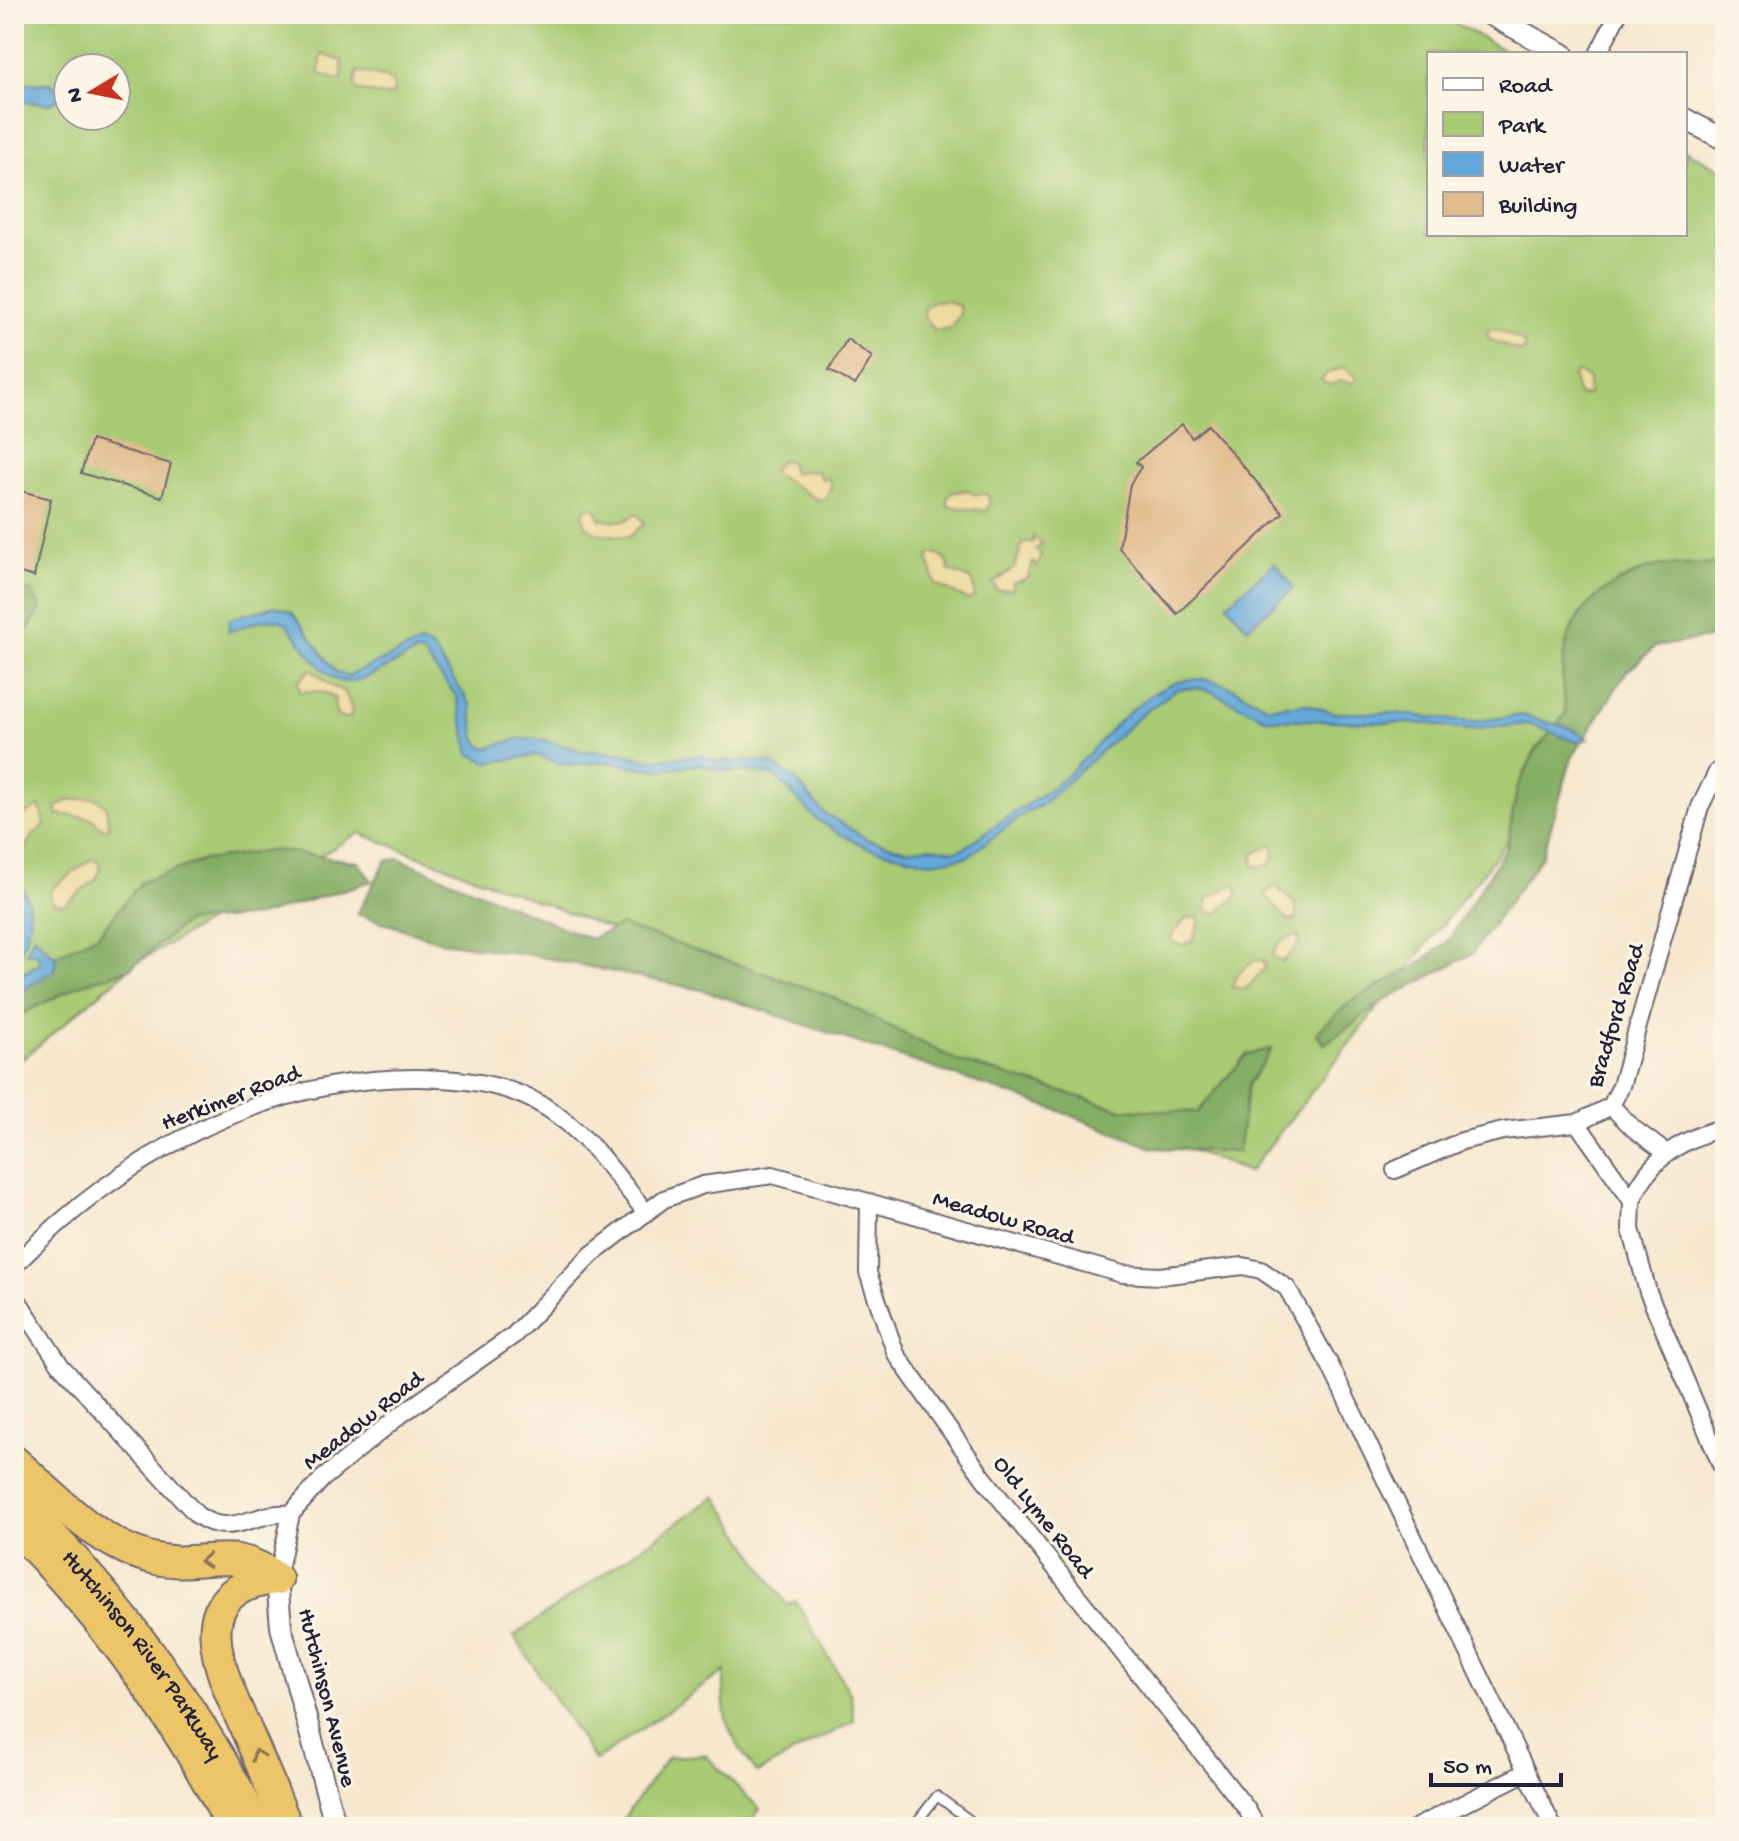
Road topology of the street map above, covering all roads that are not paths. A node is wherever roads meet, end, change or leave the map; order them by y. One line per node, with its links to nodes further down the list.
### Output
1 (1489, 14): 3 (street)
2 (1618, 14): 4 (street)
3 (1559, 52)
4 (1599, 52)
5 (1687, 120): 6 (street)
6 (1725, 140)
7 (1725, 766): 8 (street, Bradford Road)
8 (1611, 1106): 9 (street, Bradford Road); 11 (street)
9 (1577, 1123): 12 (street); 13 (street)
10 (1725, 1127): 11 (street)
11 (1665, 1152): 13 (street)
12 (1395, 1170)
13 (1632, 1201): 19 (street)
14 (869, 1203): 15 (street, Meadow Road); 24 (street, Meadow Road); 31 (street, Old Lyme Road)
15 (645, 1211): 16 (street, Herkimer Road); 21 (street, Meadow Road)
16 (14, 1266)
17 (14, 1295): 21 (street)
18 (14, 1461): 23 (highway, one-way to 18)
19 (1725, 1474)
20 (14, 1495): 26 (highway, Hutchinson River Parkway)
21 (291, 1514): 23 (street)
22 (14, 1526): 25 (highway, Hutchinson River Parkway)
23 (277, 1579): 27 (highway, one-way to 23); 28 (street, Hutchinson Avenue)
24 (1526, 1772): 32 (street); 33 (street, Meadow Road)
25 (232, 1827)
26 (257, 1827)
27 (287, 1827)
28 (336, 1827)
29 (913, 1827): 30 (lane)
30 (979, 1827)
31 (1257, 1827)
32 (1417, 1827)
33 (1553, 1827)

